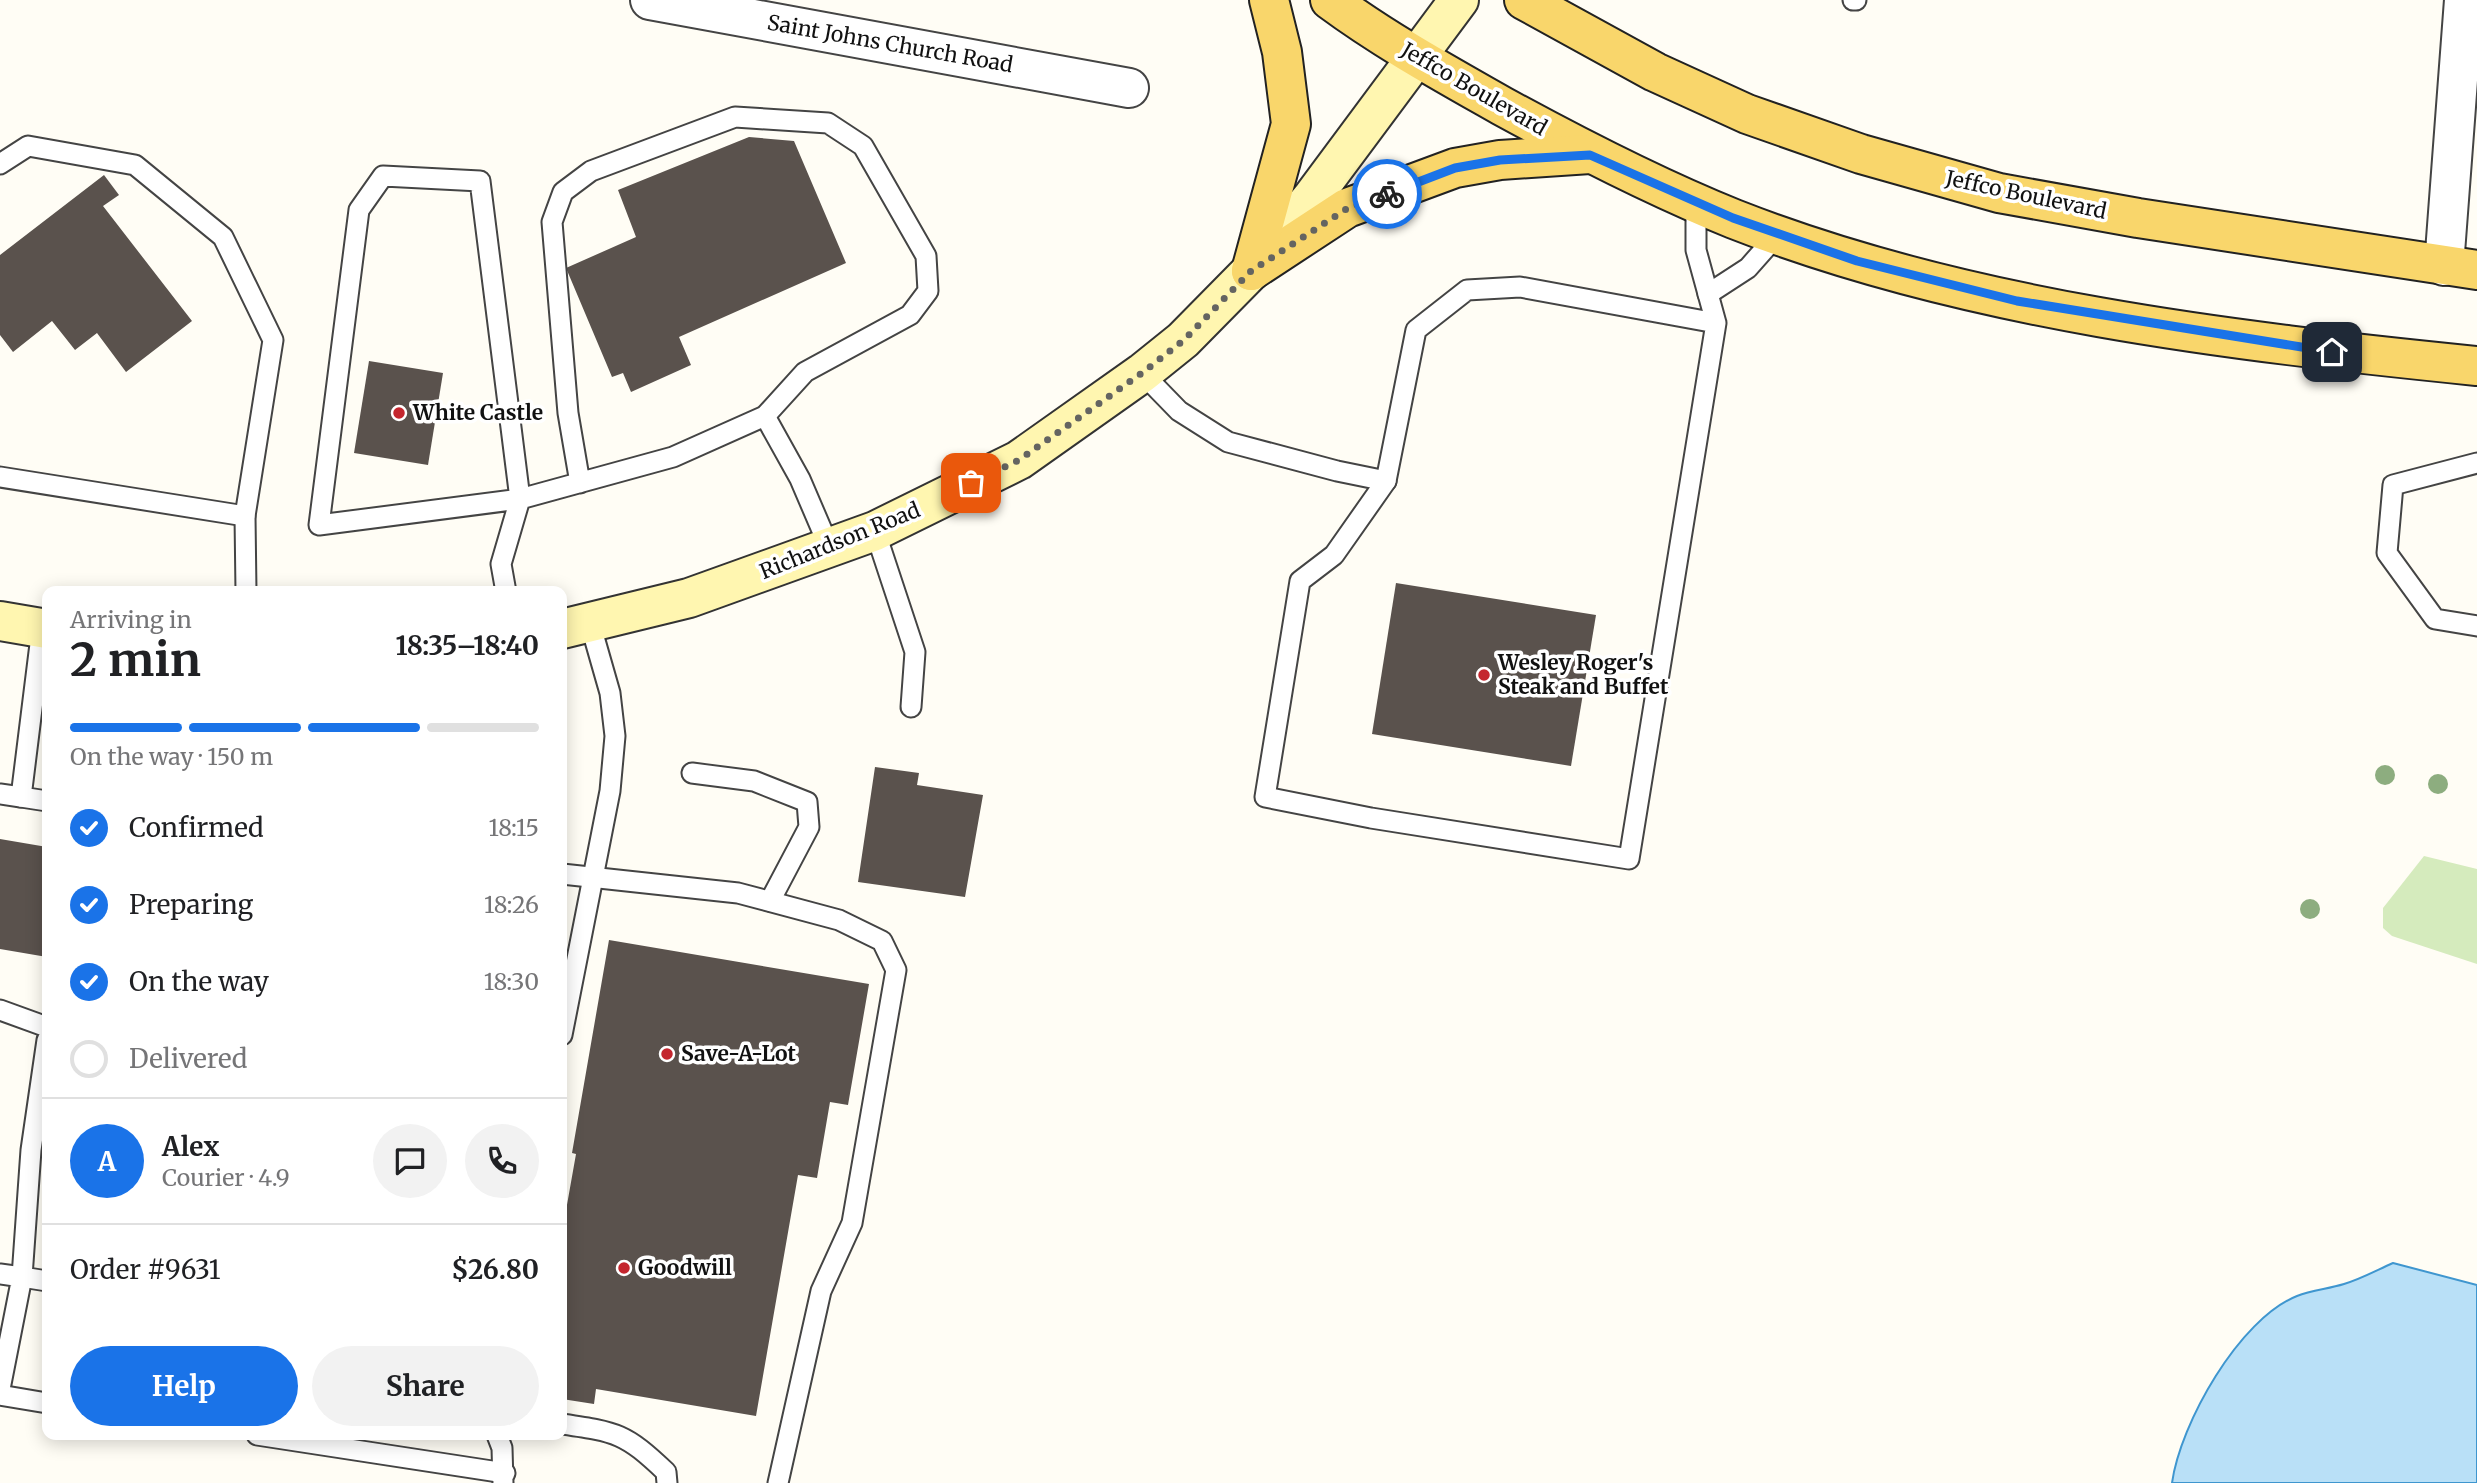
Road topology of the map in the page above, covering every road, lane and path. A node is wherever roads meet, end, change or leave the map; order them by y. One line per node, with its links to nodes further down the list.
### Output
1 (650, 0): 8 (street, Saint Johns Church Road)
2 (1269, 0): 14 (main road)
3 (1330, 0): 7 (main road, Jeffco Boulevard)
4 (1459, 0): 7 (main road, Richardson Road)
5 (1524, 0): 13 (main road, Jeffco Boulevard)
6 (2467, 24): 13 (street)
7 (1417, 58): 9 (main road, Jeffco Boulevard); 14 (main road, Richardson Road)
8 (1129, 88)
9 (1590, 155): 11 (main road, Jeffco Boulevard); 14 (main road)
10 (0, 164): 25 (lane)
11 (1696, 202): 12 (main road, Jeffco Boulevard); 15 (lane)
12 (1778, 234): 15 (lane); 17 (main road, Jeffco Boulevard)
13 (2460, 268)
14 (1251, 271): 18 (main road, Richardson Road)
15 (1708, 294): 16 (lane)
16 (1716, 323): 22 (lane); 22 (lane)
17 (2477, 366)
18 (1142, 373): 22 (lane); 26 (main road, Richardson Road)
19 (765, 416): 23 (lane); 23 (lane); 27 (lane)
20 (2477, 463): 32 (lane)
21 (0, 477): 25 (lane)
22 (1386, 481)
23 (580, 482): 24 (lane)
24 (520, 499): 24 (lane); 29 (lane)
25 (245, 516): 28 (lane)
26 (876, 531): 27 (main road, Richardson Road); 35 (lane)
27 (830, 549): 31 (main road, Richardson Road)
28 (246, 586)
29 (505, 586)
30 (0, 621): 33 (main road)
31 (576, 626): 41 (lane)
32 (2477, 626)
33 (42, 629)
34 (42, 644): 38 (lane)
35 (911, 707)
36 (692, 774): 42 (lane)
37 (0, 793): 38 (lane)
38 (21, 797): 39 (lane)
39 (42, 800)
40 (567, 875): 41 (lane)
41 (593, 878): 42 (lane); 43 (lane)
42 (770, 901): 59 (lane)
43 (567, 990)
44 (0, 1010): 45 (lane)
45 (42, 1025)
46 (42, 1110): 47 (lane)
47 (39, 1152): 49 (lane)
48 (0, 1274): 49 (lane)
49 (22, 1277): 50 (lane); 51 (lane)
50 (42, 1280)
51 (0, 1389)
52 (0, 1395): 53 (lane)
53 (42, 1402)
54 (567, 1425): 58 (lane)
55 (286, 1440): 57 (lane)
56 (498, 1440): 57 (lane)
57 (504, 1478)
58 (667, 1483)
59 (779, 1483)

